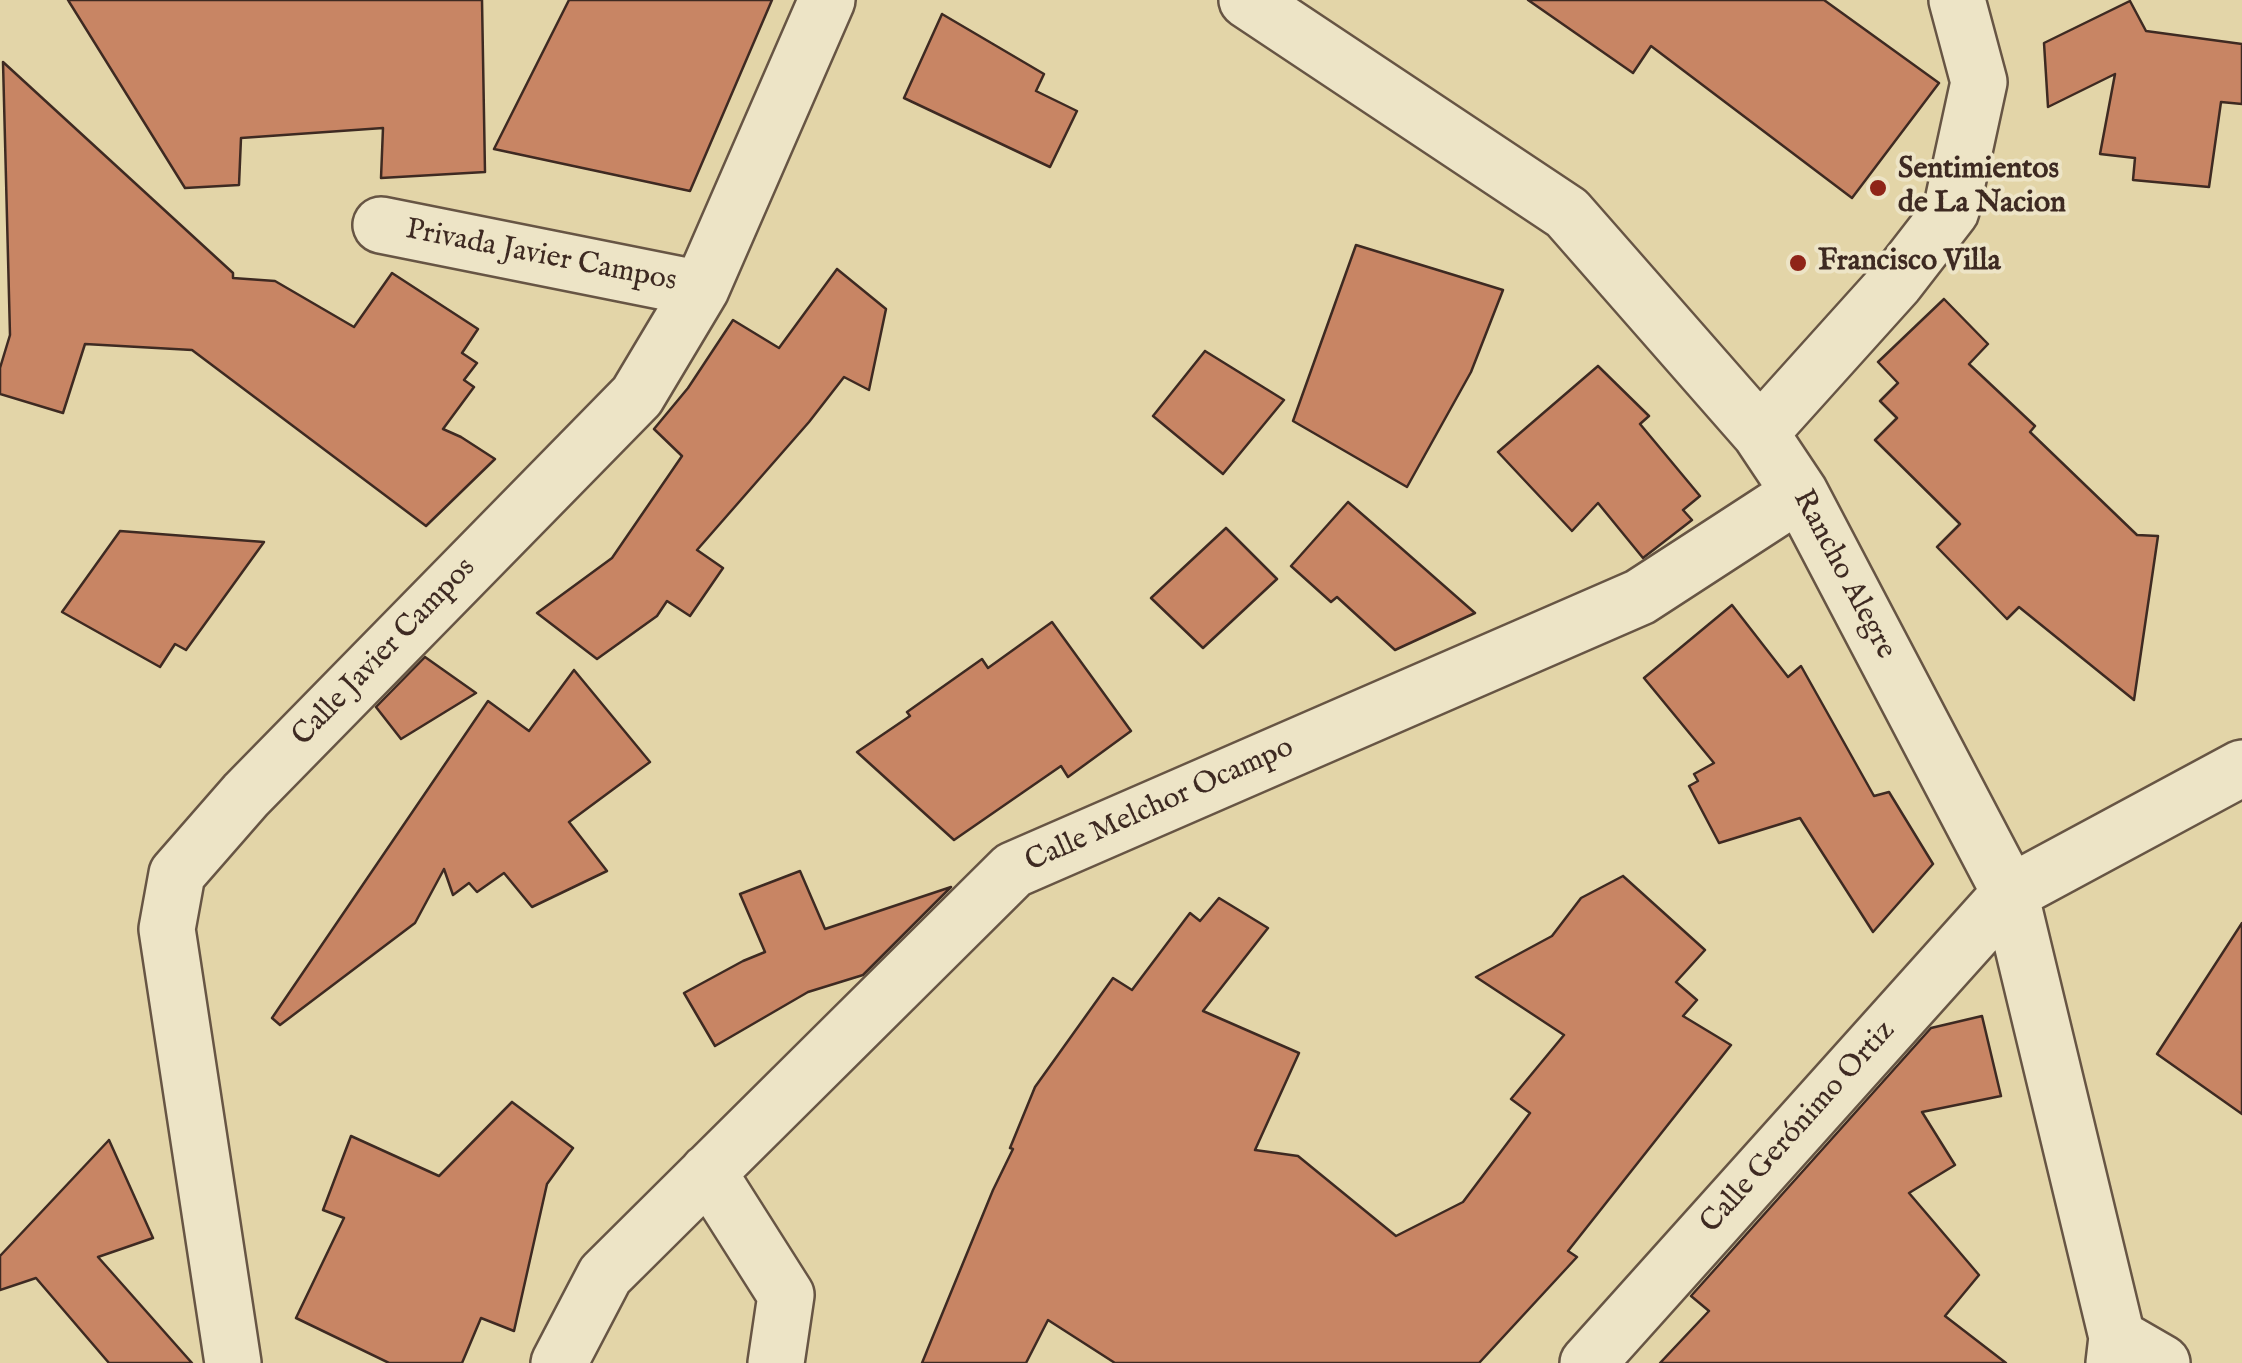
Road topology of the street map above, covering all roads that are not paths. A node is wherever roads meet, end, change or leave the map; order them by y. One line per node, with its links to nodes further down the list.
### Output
1 (827, 0): 5 (street, Calle Javier Campos)
2 (1248, 0): 6 (street, Rancho Alegre)
3 (1956, 0): 6 (street)
4 (381, 225): 5 (street, Privada Javier Campos)
5 (701, 290): 12 (street, Calle Javier Campos)
6 (1760, 432): 7 (street, Rancho Alegre)
7 (1800, 494): 9 (street, Rancho Alegre); 10 (street, Calle Melchor Ocampo)
8 (2242, 768): 9 (street, Calle Gerónimo Ortiz)
9 (2010, 893): 11 (street, Rancho Alegre); 15 (street, Calle Gerónimo Ortiz)
10 (708, 1172): 13 (street, Calle Melchor Ocampo); 14 (street)
11 (2131, 1354)
12 (233, 1363)
13 (559, 1363)
14 (776, 1363)
15 (1588, 1363)

